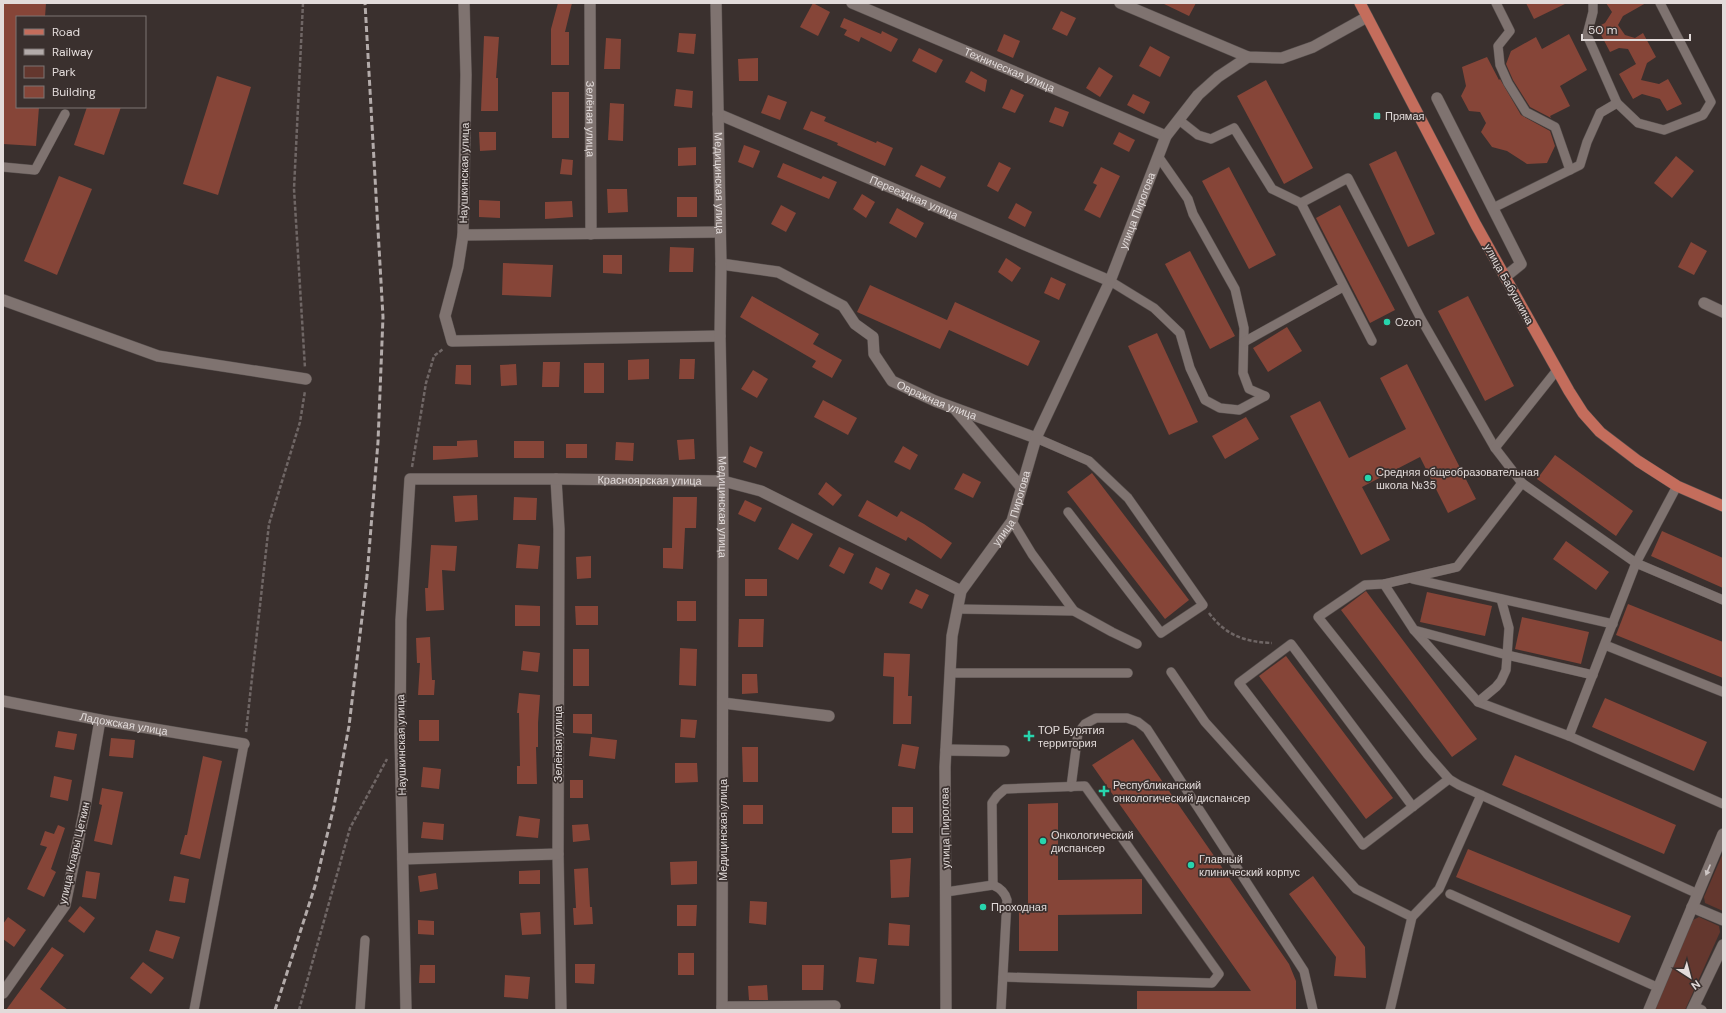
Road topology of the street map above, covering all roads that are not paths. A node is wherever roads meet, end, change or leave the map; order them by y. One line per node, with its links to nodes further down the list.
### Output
1 (464, 3): 25 (street, Наушкинская улица)
2 (590, 3): 24 (street, Зелёная улица)
3 (716, 3): 15 (street, Медицинская улица)
4 (852, 3): 17 (street, Техническая улица)
5 (1120, 3): 11 (street)
6 (1360, 3): 10 (main road, улица Бабушкина)
7 (1496, 3): 20 (lane)
8 (1593, 3): 13 (lane)
9 (1660, 3): 13 (lane)
10 (1367, 17): 11 (street); 27 (main road, улица Бабушкина)
11 (1248, 57): 16 (street, улица Пирогова)
12 (1437, 98): 22 (street)
13 (1618, 104): 20 (lane)
14 (65, 114): 19 (lane)
15 (718, 114): 23 (street, Медицинская улица); 28 (street, Переездная улица)
16 (1179, 120): 17 (street, улица Пирогова); 21 (lane)
17 (1166, 136): 18 (street, улица Пирогова)
18 (1158, 156): 28 (street, улица Пирогова); 35 (lane)
19 (3, 167)
20 (1570, 170): 22 (lane)
21 (1300, 203): 29 (lane); 40 (lane)
22 (1494, 208): 27 (street)
23 (720, 232): 24 (street); 26 (street, Медицинская улица)
24 (591, 234): 25 (street)
25 (463, 235): 33 (street, Наушкинская улица)
26 (721, 264): 33 (street, Медицинская улица); 38 (street, Овражная улица)
27 (1505, 277): 36 (main road, улица Бабушкина)
28 (1110, 281): 35 (lane); 39 (street, улица Пирогова)
29 (1343, 287): 34 (lane); 35 (lane)
30 (3, 300): 37 (street)
31 (1704, 303): 32 (street)
32 (1723, 312)
33 (720, 336): 43 (street, Медицинская улица)
34 (1372, 341)
35 (1244, 342)
36 (1556, 370): 40 (lane); 45 (main road, улица Бабушкина)
37 (306, 379)
38 (954, 408): 39 (street, Овражная улица); 46 (street)
39 (1036, 438): 46 (street, улица Пирогова); 48 (lane)
40 (1495, 448): 44 (lane)
41 (410, 479): 42 (street, Красноярская улица); 84 (street, Наушкинская улица)
42 (556, 479): 43 (street, Красноярская улица); 83 (street, Зелёная улица)
43 (723, 481): 53 (street, Красноярская улица); 70 (street, Медицинская улица)
44 (1522, 483): 50 (lane); 51 (lane)
45 (1677, 486): 47 (main road, улица Бабушкина); 50 (lane)
46 (1021, 487): 49 (street, улица Пирогова)
47 (1723, 506)
48 (1068, 512)
49 (1012, 521): 53 (street, улица Пирогова); 57 (lane)
50 (1636, 563): 55 (lane); 58 (lane)
51 (1409, 579): 52 (lane); 54 (lane)
52 (1384, 584): 59 (lane); 77 (lane)
53 (961, 591): 56 (street, улица Пирогова)
54 (1501, 599): 58 (lane); 62 (lane)
55 (1723, 600)
56 (957, 609): 57 (lane); 64 (street, улица Пирогова)
57 (1074, 611): 60 (lane)
58 (1612, 624): 61 (lane)
59 (1414, 630): 62 (lane); 69 (lane)
60 (1137, 644)
61 (1604, 645): 66 (lane); 67 (lane)
62 (1507, 655): 66 (lane); 69 (lane)
63 (1171, 672): 90 (lane)
64 (950, 673): 65 (lane); 75 (street, улица Пирогова)
65 (1128, 673)
66 (1593, 675): 73 (lane)
67 (1723, 692)
68 (3, 701): 72 (street, Ладожская улица)
69 (1478, 702): 73 (lane)
70 (723, 703): 71 (street); 98 (street, Медицинская улица)
71 (829, 716)
72 (100, 720): 74 (street, Ладожская улица); 96 (street, улица Клары Цеткин)
73 (1569, 736): 80 (lane)
74 (244, 744): 100 (lane)
75 (946, 750): 76 (street); 86 (street, улица Пирогова)
76 (1004, 751)
77 (1449, 779): 79 (lane); 81 (lane)
78 (1071, 787): 85 (lane); 94 (lane); 106 (lane)
79 (1481, 795): 88 (lane); 90 (lane)
80 (1723, 804)
81 (1413, 807): 81 (lane)
82 (1723, 834): 88 (street, one-way to 88)
83 (558, 854): 84 (street); 103 (street, Зелёная улица)
84 (404, 859): 102 (street, Наушкинская улица)
85 (993, 885): 86 (lane); 94 (lane)
86 (946, 892): 104 (street, улица Пирогова)
87 (1450, 894): 95 (lane)
88 (1698, 894): 89 (street)
89 (1692, 907): 91 (street); 95 (street)
90 (1412, 917): 107 (lane)
91 (1723, 920)
92 (365, 940): 101 (lane)
93 (1723, 947): 99 (street)
94 (1003, 977): 105 (lane)
95 (1659, 988): 108 (street)
96 (3, 993)
97 (835, 1006): 98 (street)
98 (722, 1008)
99 (1696, 1009)
100 (194, 1010)
101 (360, 1010)
102 (406, 1010)
103 (561, 1010)
104 (946, 1010)
105 (1001, 1010)
106 (1313, 1010)
107 (1390, 1010)
108 (1649, 1010)

